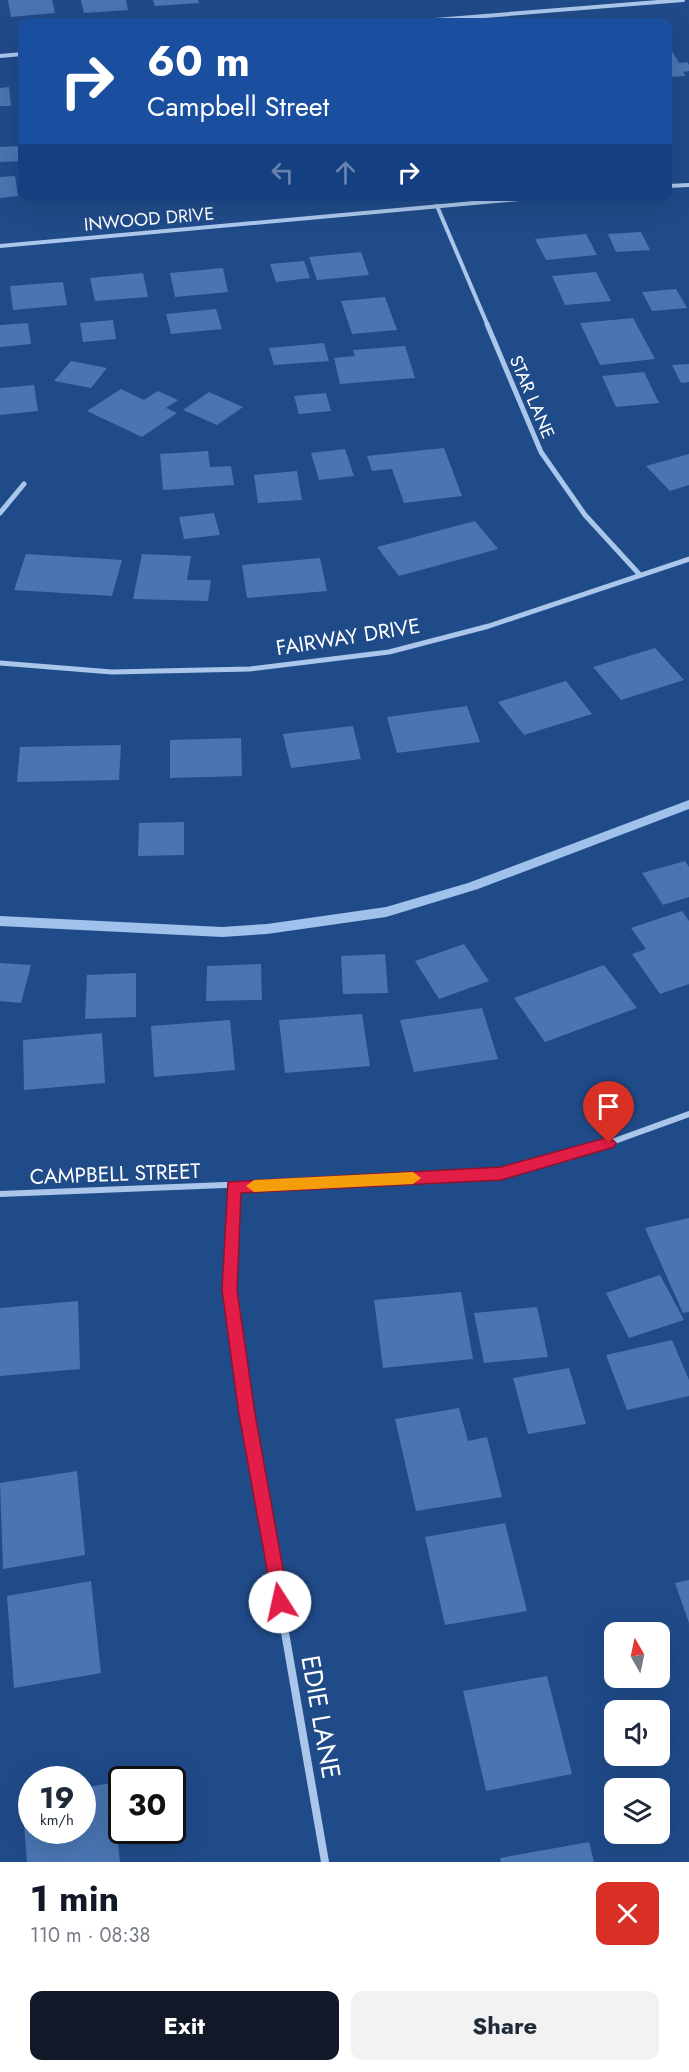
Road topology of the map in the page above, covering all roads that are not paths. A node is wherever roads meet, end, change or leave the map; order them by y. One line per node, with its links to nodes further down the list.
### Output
1 (683, 0): 2 (street)
2 (460, 18)
3 (18, 54): 4 (street)
4 (0, 56)
5 (689, 184): 6 (street)
6 (672, 186)
7 (494, 201): 8 (street, INWOOD DRIVE)
8 (437, 206): 9 (street, INWOOD DRIVE); 13 (street, STAR LANE)
9 (0, 246)
10 (24, 484): 11 (street)
11 (0, 513)
12 (689, 559): 13 (street, FAIRWAY DRIVE)
13 (640, 575): 14 (street, FAIRWAY DRIVE)
14 (0, 663)
15 (689, 1114): 16 (street, CAMPBELL STREET)
16 (234, 1187): 17 (street, CAMPBELL STREET); 18 (street, EDIE LANE)
17 (0, 1194)
18 (325, 1862)

